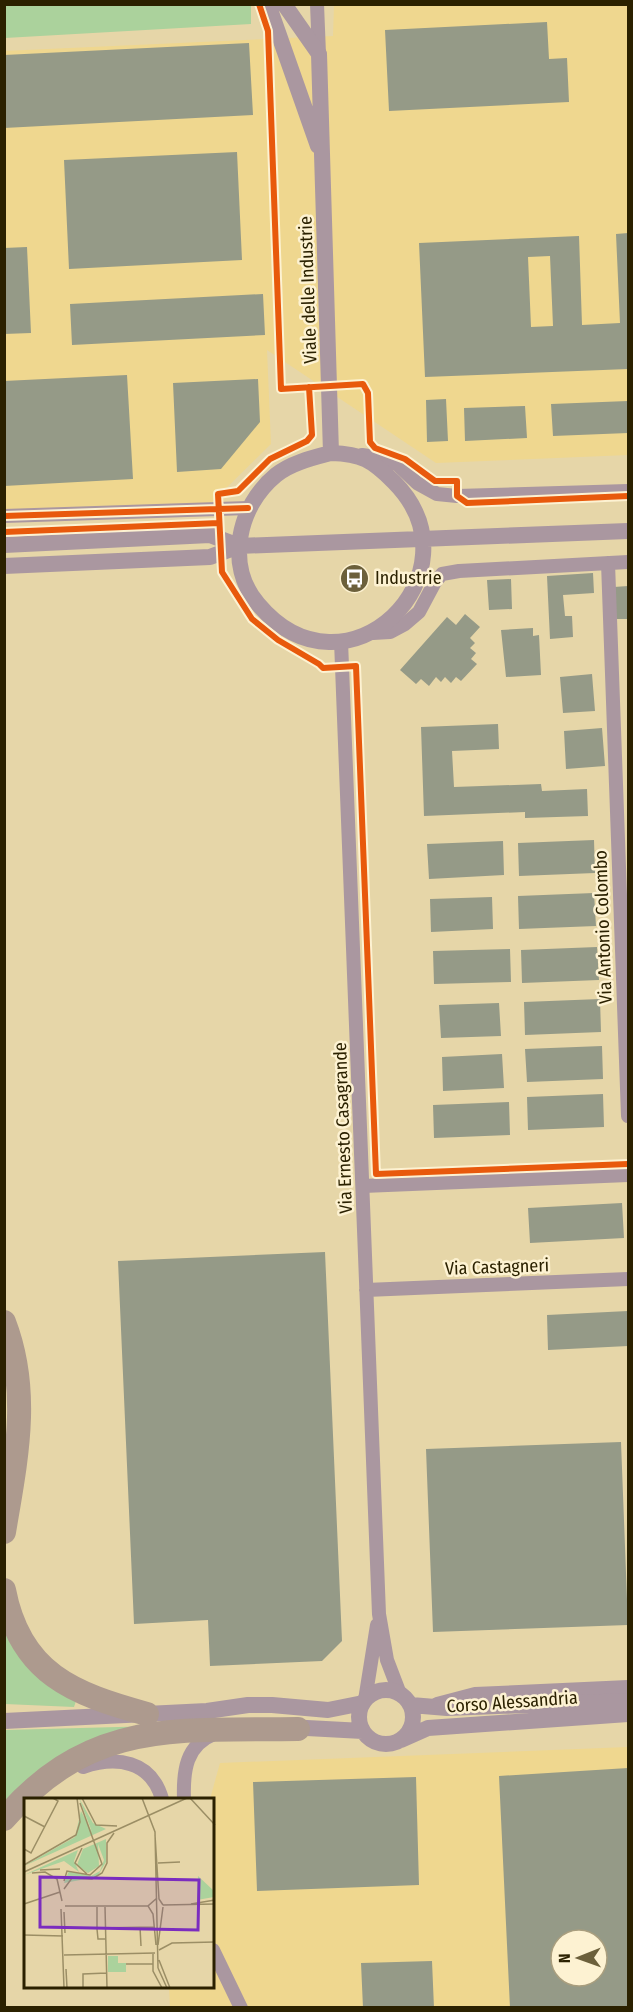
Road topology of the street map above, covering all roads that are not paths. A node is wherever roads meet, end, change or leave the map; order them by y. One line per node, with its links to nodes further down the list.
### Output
1 (268, 4): 5 (street, Viale delle Industrie)
2 (284, 4): 4 (street)
3 (317, 4): 4 (street, Viale delle Industrie)
4 (319, 54): 5 (street, Viale delle Industrie)
5 (324, 161): 6 (street, Viale delle Industrie)
6 (331, 453): 7 (street); 9 (street)
7 (357, 454): 8 (street); 12 (street)
8 (628, 491)
9 (248, 508): 10 (street); 14 (street)
10 (4, 516)
11 (628, 531): 12 (street)
12 (423, 540): 14 (street); 18 (street)
13 (4, 545): 14 (street)
14 (239, 546): 17 (street); 19 (street)
15 (628, 562): 16 (street)
16 (608, 563): 18 (street); 21 (street, Via Antonio Colombo)
17 (4, 566)
18 (373, 633): 19 (street)
19 (341, 641): 24 (street, Via Ernesto Casagrande)
20 (628, 736): 21 (street)
21 (614, 737): 22 (street, Via Antonio Colombo)
22 (628, 1116)
23 (628, 1175): 24 (street)
24 (363, 1186): 26 (street, Via Ernesto Casagrande)
25 (628, 1279): 26 (street, Via Castagneri)
26 (366, 1290): 30 (street, Via Ernesto Casagrande)
27 (4, 1322): 28 (highway)
28 (4, 1532)
29 (4, 1590): 38 (highway)
30 (379, 1614): 32 (street, Via Ernesto Casagrande); 34 (street, Via Ernesto Casagrande)
31 (628, 1687): 35 (street, Corso Alessandria)
32 (406, 1699): 34 (street); 35 (street); 45 (street)
33 (628, 1701): 35 (street)
34 (364, 1702): 36 (street); 44 (street)
35 (429, 1706)
36 (207, 1712): 38 (street); 42 (street)
37 (4, 1713): 40 (street)
38 (147, 1714): 40 (street)
39 (628, 1714): 45 (street, Corso Alessandria)
40 (43, 1718): 41 (street)
41 (4, 1721)
42 (298, 1729): 43 (highway); 44 (street)
43 (230, 1730): 47 (highway); 50 (street)
44 (363, 1731): 45 (street)
45 (401, 1740)
46 (24, 1798): 52 (highway)
47 (24, 1798)
48 (36, 1798): 49 (street)
49 (161, 1798)
50 (184, 1798)
51 (24, 1807): 52 (street)
52 (4, 1820)
53 (214, 1953): 54 (street)
54 (241, 2007)

